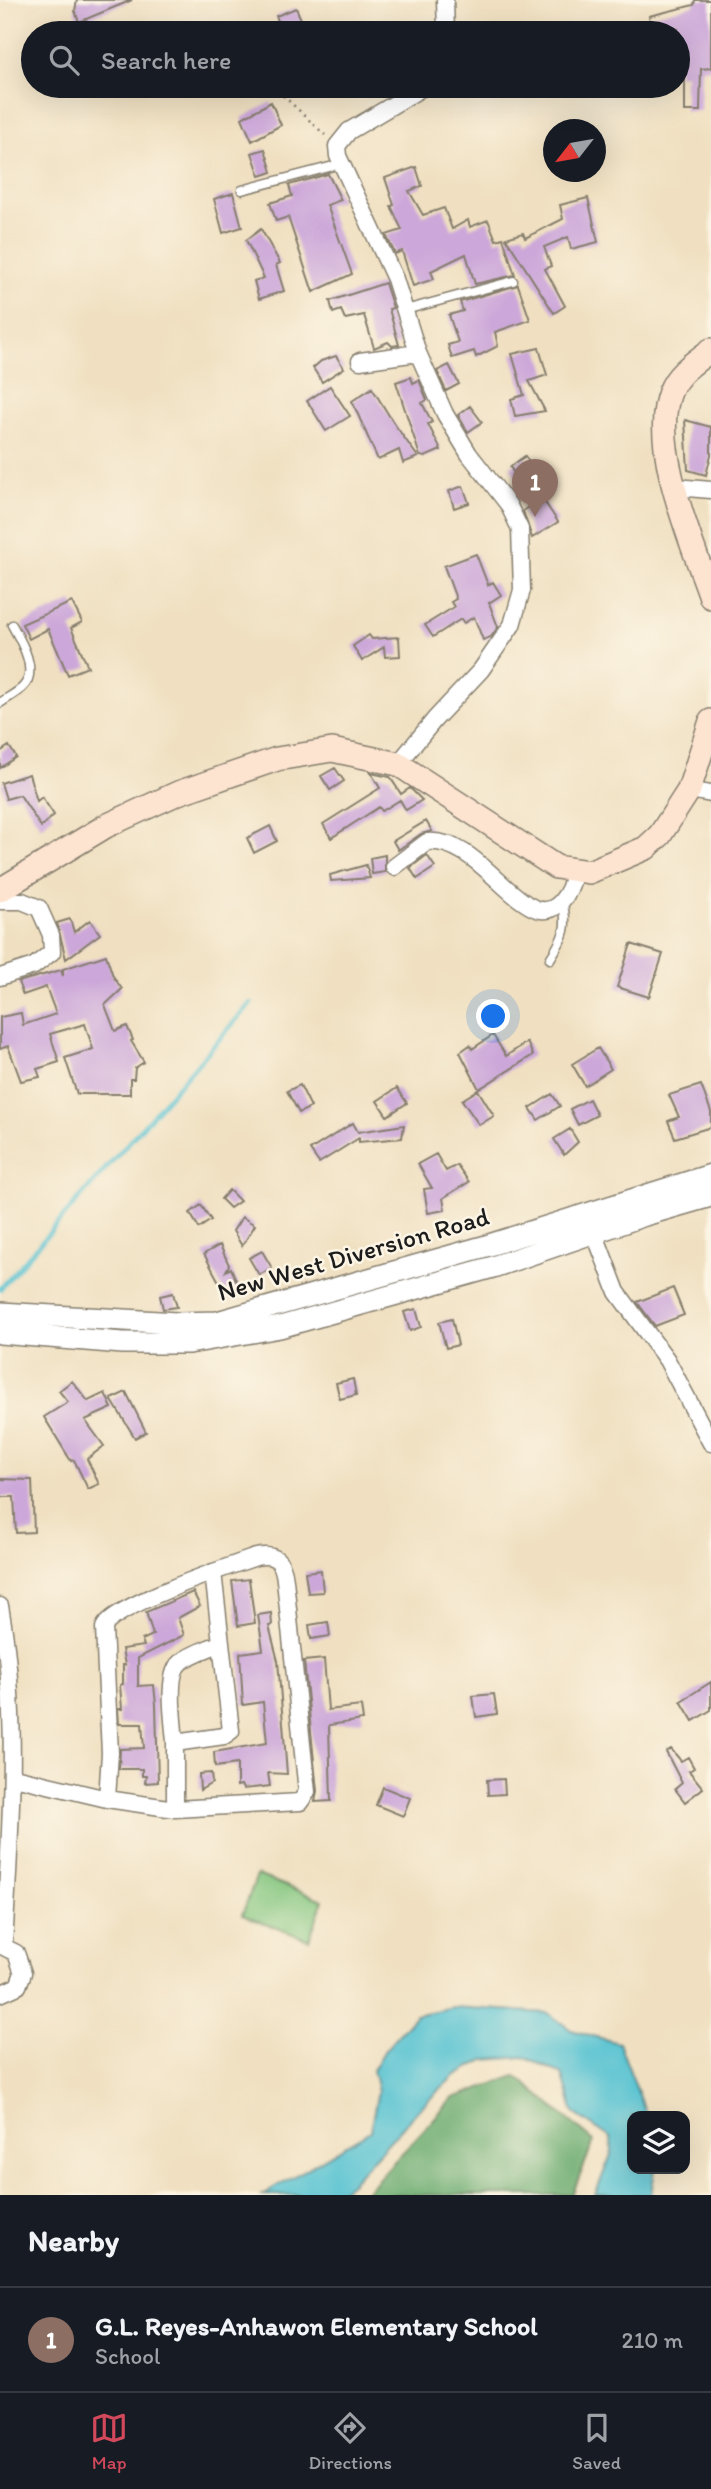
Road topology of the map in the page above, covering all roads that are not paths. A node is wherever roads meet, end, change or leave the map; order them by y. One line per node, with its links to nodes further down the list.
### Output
1 (445, 0): 2 (street)
2 (446, 21)
3 (405, 98): 4 (street)
4 (341, 164): 5 (lane); 7 (street)
5 (242, 190)
6 (513, 281): 7 (lane)
7 (405, 310): 9 (street)
8 (711, 350): 11 (main road)
9 (418, 353): 10 (street); 17 (street)
10 (360, 361)
11 (675, 487): 12 (street); 13 (main road)
12 (711, 490)
13 (711, 597)
14 (12, 625): 15 (lane)
15 (0, 703)
16 (711, 721): 18 (main road)
17 (398, 764): 20 (main road); 21 (main road)
18 (700, 792): 20 (main road)
19 (394, 867): 22 (street)
20 (574, 872): 22 (street)
21 (0, 891): 24 (street)
22 (562, 901): 23 (lane)
23 (550, 959)
24 (0, 977)
25 (711, 1175): 28 (street, New West Diversion Road)
26 (711, 1196): 27 (street, New West Diversion Road)
27 (594, 1232): 29 (street, New West Diversion Road); 30 (street)
28 (0, 1313)
29 (0, 1333)
30 (711, 1443)
31 (214, 1572): 33 (street); 36 (street); 37 (street)
32 (0, 1606): 35 (street)
33 (221, 1643): 34 (street); 34 (street)
34 (175, 1743): 37 (street)
35 (14, 1777): 36 (street); 38 (street)
36 (107, 1799): 37 (street)
37 (175, 1809)
38 (2, 1945): 39 (street)
39 (0, 1994)

